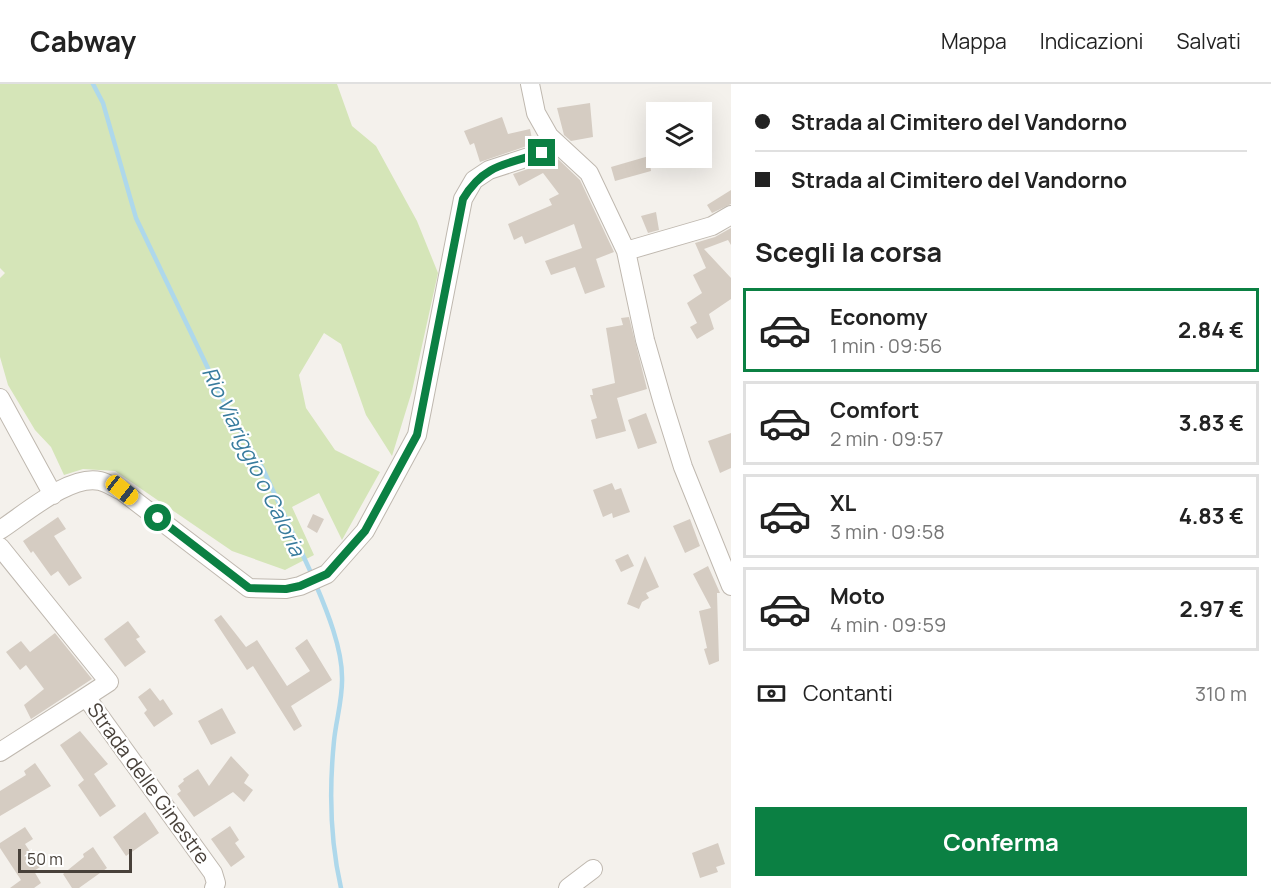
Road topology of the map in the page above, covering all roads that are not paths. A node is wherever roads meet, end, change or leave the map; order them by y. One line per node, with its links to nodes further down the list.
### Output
1 (530, 84): 2 (street)
2 (559, 147): 4 (street); 6 (street)
3 (731, 215): 4 (street)
4 (626, 251): 9 (street)
5 (0, 398): 6 (street)
6 (53, 495): 7 (street)
7 (0, 530)
8 (0, 547): 10 (street, Strada delle Ginestre)
9 (731, 586)
10 (86, 697): 11 (street); 13 (street, Strada delle Ginestre)
11 (0, 752)
12 (593, 869): 14 (street)
13 (214, 888)
14 (568, 888)

